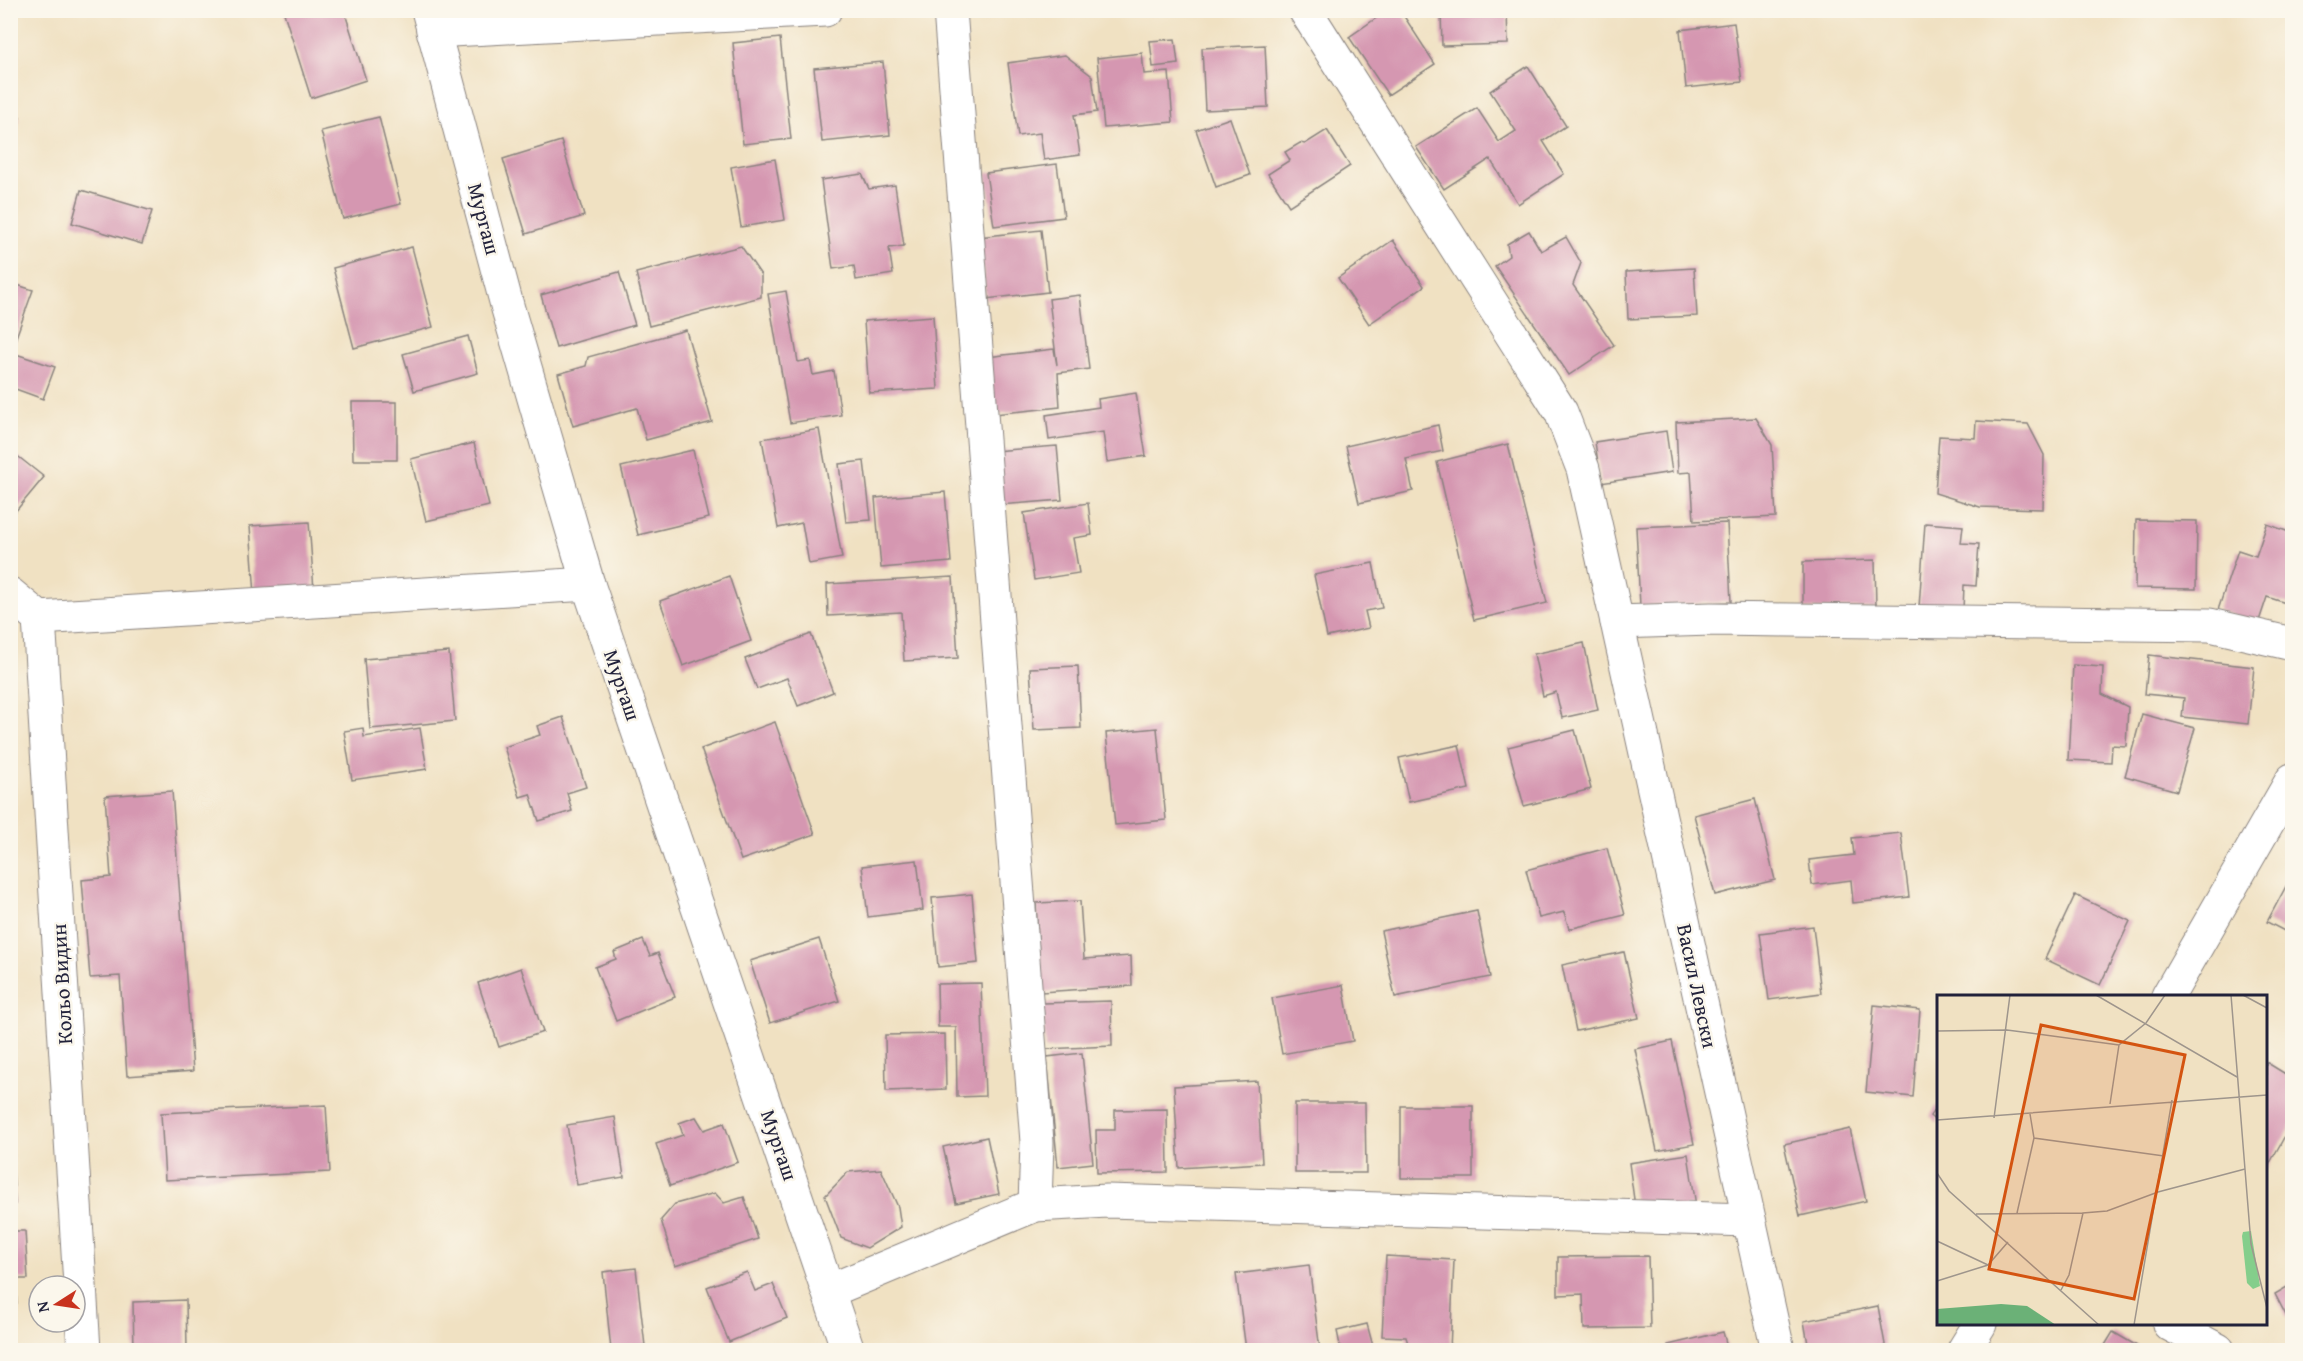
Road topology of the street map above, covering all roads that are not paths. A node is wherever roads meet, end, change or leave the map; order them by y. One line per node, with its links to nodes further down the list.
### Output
1 (825, 10): 4 (street)
2 (950, 10): 12 (street)
3 (1305, 10): 8 (street, Васил Левски)
4 (431, 21): 5 (street, Мургаш)
5 (588, 584): 7 (street); 14 (street, Мургаш)
6 (10, 594): 7 (street)
7 (39, 618): 17 (street, Кольо Видин)
8 (1617, 622): 9 (street); 13 (street, Васил Левски)
9 (2292, 644)
10 (2292, 780): 11 (street)
11 (2169, 995)
12 (1035, 1205): 13 (street); 14 (street)
13 (1749, 1221): 19 (street, Васил Левски)
14 (829, 1291): 18 (street, Мургаш)
15 (1979, 1325): 20 (street)
16 (2173, 1325): 21 (street)
17 (84, 1350)
18 (848, 1350)
19 (1778, 1350)
20 (1964, 1350)
21 (2218, 1350)

